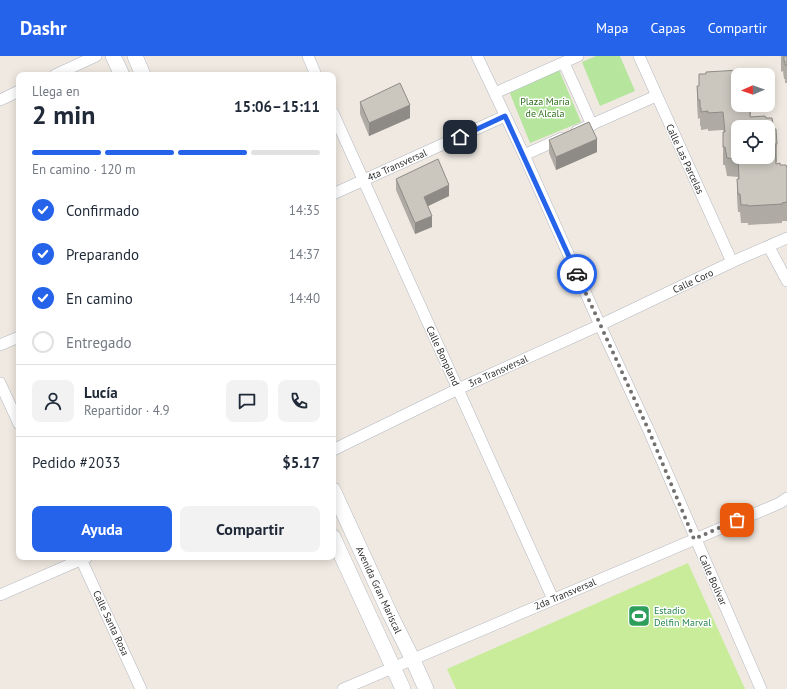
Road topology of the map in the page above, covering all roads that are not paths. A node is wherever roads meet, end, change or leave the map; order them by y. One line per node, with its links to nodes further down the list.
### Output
1 (96, 56): 9 (street)
2 (113, 56): 10 (street)
3 (134, 56): 11 (street)
4 (308, 56): 12 (street)
5 (478, 56): 14 (street, Calle Bolívar)
6 (578, 56): 8 (street)
7 (639, 56): 15 (street, Calle Las Parcelas)
8 (564, 62): 14 (street); 19 (street)
9 (61, 72)
10 (121, 72)
11 (142, 72)
12 (315, 72)
13 (16, 93): 16 (street)
14 (495, 93): 17 (street, Calle Bolívar)
15 (656, 96): 19 (street); 25 (street, Calle Las Parcelas)
16 (0, 100)
17 (505, 116): 20 (street, Calle Bolívar); 21 (street, 4ta Transversal)
18 (336, 120): 21 (street, Calle Bonpland)
19 (592, 125): 20 (street)
20 (524, 155): 27 (street, Calle Bolívar)
21 (363, 181): 22 (street, 4ta Transversal); 31 (street, Calle Bonpland)
22 (336, 193)
23 (787, 238): 24 (street, Calle Coro)
24 (769, 247): 25 (street, Calle Coro); 26 (street)
25 (732, 262): 27 (street, Calle Coro)
26 (787, 281)
27 (600, 325): 31 (street, 3ra Transversal); 36 (street, Calle Bolívar)
28 (16, 338): 29 (street)
29 (0, 345)
30 (0, 383): 32 (street)
31 (458, 389): 33 (street, 3ra Transversal); 41 (street, Calle Bonpland)
32 (16, 418)
33 (336, 449)
34 (336, 497): 42 (street, Avenida Gran Mariscal)
35 (787, 498): 36 (street, 2da Transversal)
36 (694, 539): 41 (street, 2da Transversal); 48 (street, Calle Bolívar)
37 (336, 544): 43 (street, Avenida Gran Mariscal)
38 (79, 560): 40 (street)
39 (84, 560): 44 (street, Calle Santa Rosa)
40 (0, 595)
41 (553, 599): 42 (street, 2da Transversal)
42 (413, 660): 43 (street, 2da Transversal); 47 (street, Avenida Gran Mariscal)
43 (393, 667): 45 (street, 2da Transversal); 46 (street, Avenida Gran Mariscal)
44 (141, 689)
45 (343, 689)
46 (403, 689)
47 (426, 689)
48 (761, 689)

